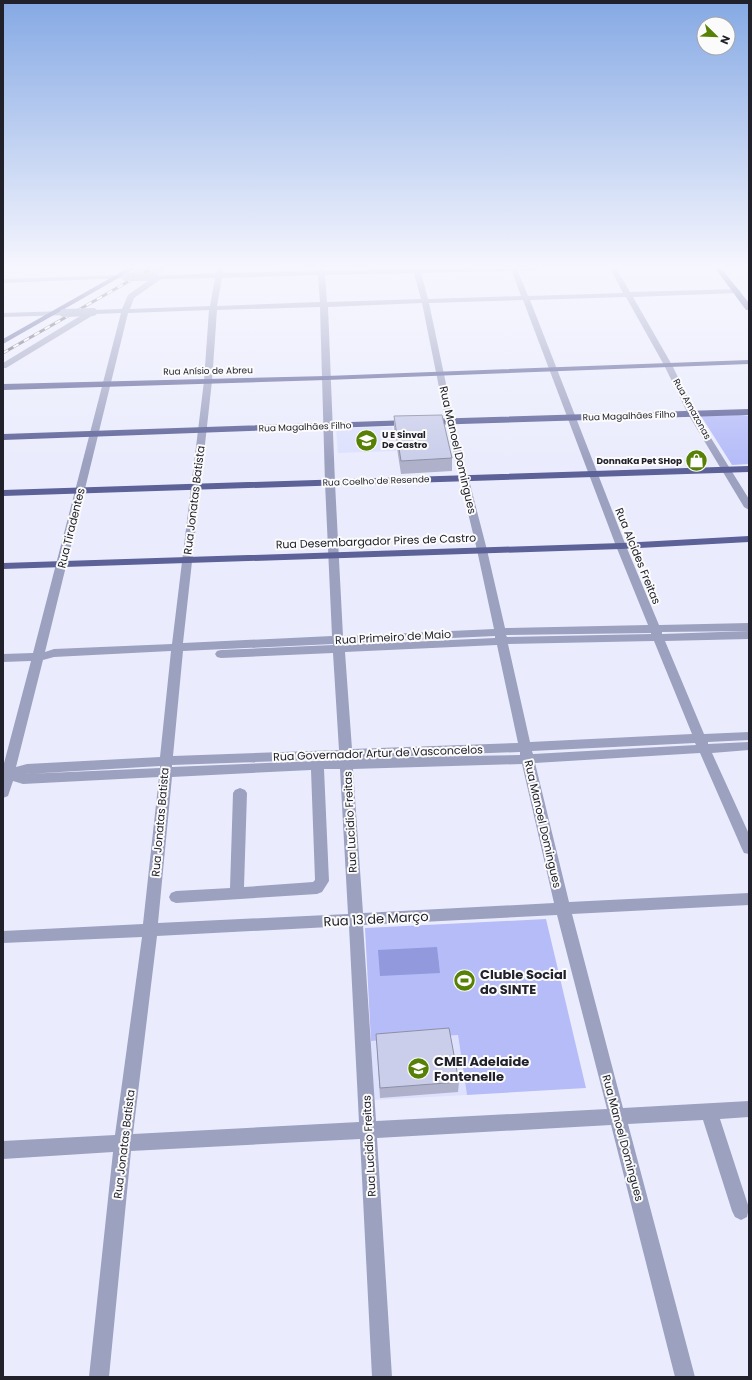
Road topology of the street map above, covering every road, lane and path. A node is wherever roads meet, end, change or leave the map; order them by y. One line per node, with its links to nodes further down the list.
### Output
1 (20, 332): 9 (main road)
2 (59, 332): 12 (street)
3 (120, 332): 17 (street, Rua Tiradentes)
4 (211, 332): 16 (street, Rua Jonatas Batista)
5 (325, 332): 15 (street, Rua Lucidio Freitas)
6 (431, 332): 14 (street, Rua Manoel Domingues)
7 (538, 332): 13 (street, Rua Alcides Freitas)
8 (649, 332): 11 (street, Rua Amazonas)
9 (3, 342)
10 (749, 362): 11 (main road, Rua Anísio de Abreu)
11 (668, 365): 13 (main road, Rua Anísio de Abreu); 20 (street, Rua Amazonas)
12 (3, 366)
13 (552, 370): 14 (main road, Rua Anísio de Abreu); 21 (street, Rua Alcides Freitas)
14 (440, 374): 15 (main road, Rua Anísio de Abreu); 22 (street, Rua Manoel Domingues)
15 (326, 378): 16 (main road, Rua Anísio de Abreu); 23 (street, Rua Lucidio Freitas)
16 (208, 381): 17 (main road, Rua Anísio de Abreu); 24 (street, Rua Jonatas Batista)
17 (107, 383): 18 (main road, Rua Anísio de Abreu); 25 (street, Rua Tiradentes)
18 (3, 387)
19 (749, 413): 20 (main road, Rua Magalhães Filho)
20 (692, 414): 21 (main road, Rua Magalhães Filho); 27 (street, Rua Amazonas)
21 (571, 418): 22 (main road, Rua Magalhães Filho); 29 (street, Rua Alcides Freitas)
22 (450, 422): 23 (main road, Rua Magalhães Filho); 30 (street, Rua Manoel Domingues)
23 (329, 426): 24 (main road, Rua Magalhães Filho); 31 (street, Rua Lucidio Freitas)
24 (203, 430): 25 (main road, Rua Magalhães Filho); 32 (street, Rua Jonatas Batista)
25 (94, 434): 26 (main road, Rua Magalhães Filho); 33 (street, Rua Tiradentes)
26 (3, 437)
27 (728, 469): 28 (main road, Rua Coelho de Resende); 29 (main road, Rua Coelho de Resende); 35 (street, Rua Amazonas)
28 (749, 469)
29 (593, 474): 30 (main road, Rua Coelho de Resende); 37 (street, Rua Alcides Freitas)
30 (464, 478): 31 (main road, Rua Coelho de Resende); 38 (street, Rua Manoel Domingues)
31 (330, 483): 32 (main road, Rua Coelho de Resende); 39 (street, Rua Lucidio Freitas)
32 (195, 486): 33 (main road, Rua Coelho de Resende); 40 (street, Rua Jonatas Batista)
33 (80, 491): 34 (main road, Rua Coelho de Resende); 41 (street, Rua Tiradentes)
34 (3, 493)
35 (749, 507)
36 (749, 539): 37 (main road, Rua Desembargador Pires de Castro)
37 (621, 546): 38 (main road, Rua Desembargador Pires de Castro); 44 (street, Rua Alcides Freitas)
38 (482, 550): 39 (main road, Rua Desembargador Pires de Castro); 46 (street, Rua Manoel Domingues)
39 (334, 555): 40 (main road, Rua Desembargador Pires de Castro); 47 (street, Rua Lucidio Freitas)
40 (187, 560): 41 (main road, Rua Desembargador Pires de Castro); 48 (street, Rua Jonatas Batista)
41 (62, 564): 42 (main road, Rua Desembargador Pires de Castro); 49 (street, Rua Tiradentes)
42 (3, 566)
43 (749, 627): 44 (street, Rua Primeiro de Maio)
44 (656, 633): 45 (street, Rua Primeiro de Maio); 46 (street, Rua Primeiro de Maio); 52 (street, Rua Alcides Freitas)
45 (749, 635)
46 (501, 637): 47 (street, Rua Primeiro de Maio); 54 (street, Rua Manoel Domingues)
47 (338, 645): 48 (street, Rua Primeiro de Maio); 55 (street, Rua Lucidio Freitas)
48 (176, 651): 49 (street, Rua Primeiro de Maio); 57 (street, Rua Jonatas Batista)
49 (38, 657): 50 (street, Rua Primeiro de Maio); 58 (street, Rua Tiradentes)
50 (3, 658)
51 (749, 736): 52 (street, Rua Governador Artur de Vasconcelos)
52 (702, 744): 53 (street, Rua Governador Artur de Vasconcelos); 54 (street, Rua Governador Artur de Vasconcelos); 61 (street, Rua Alcides Freitas)
53 (749, 746)
54 (526, 753): 55 (street, Rua Governador Artur de Vasconcelos); 65 (street, Rua Manoel Domingues)
55 (347, 759): 56 (street, Rua Governador Artur de Vasconcelos); 57 (street, Rua Governador Artur de Vasconcelos); 66 (street, Rua Lucidio Freitas)
56 (317, 765): 57 (street, Rua Governador Artur de Vasconcelos); 62 (street)
57 (166, 767): 58 (street, Rua Governador Artur de Vasconcelos); 67 (street, Rua Jonatas Batista)
58 (5, 775): 59 (street, Rua Tiradentes)
59 (3, 792)
60 (240, 793): 62 (street)
61 (749, 849)
62 (237, 893): 63 (street)
63 (176, 897)
64 (749, 899): 65 (street, Rua 13 de Março)
65 (563, 909): 66 (street, Rua 13 de Março); 71 (street, Rua Manoel Domingues)
66 (355, 920): 67 (street, Rua 13 de Março); 72 (street, Rua Lucidio Freitas)
67 (150, 930): 68 (street, Rua 13 de Março); 73 (street, Rua Jonatas Batista)
68 (3, 937)
69 (749, 1109): 70 (street)
70 (709, 1111): 71 (street); 75 (street)
71 (616, 1116): 72 (street); 78 (street, Rua Manoel Domingues)
72 (368, 1130): 73 (street); 77 (street, Rua Lucidio Freitas)
73 (123, 1144): 74 (street); 76 (street, Rua Jonatas Batista)
74 (3, 1150)
75 (741, 1211)
76 (99, 1377)
77 (382, 1377)
78 (686, 1377)

